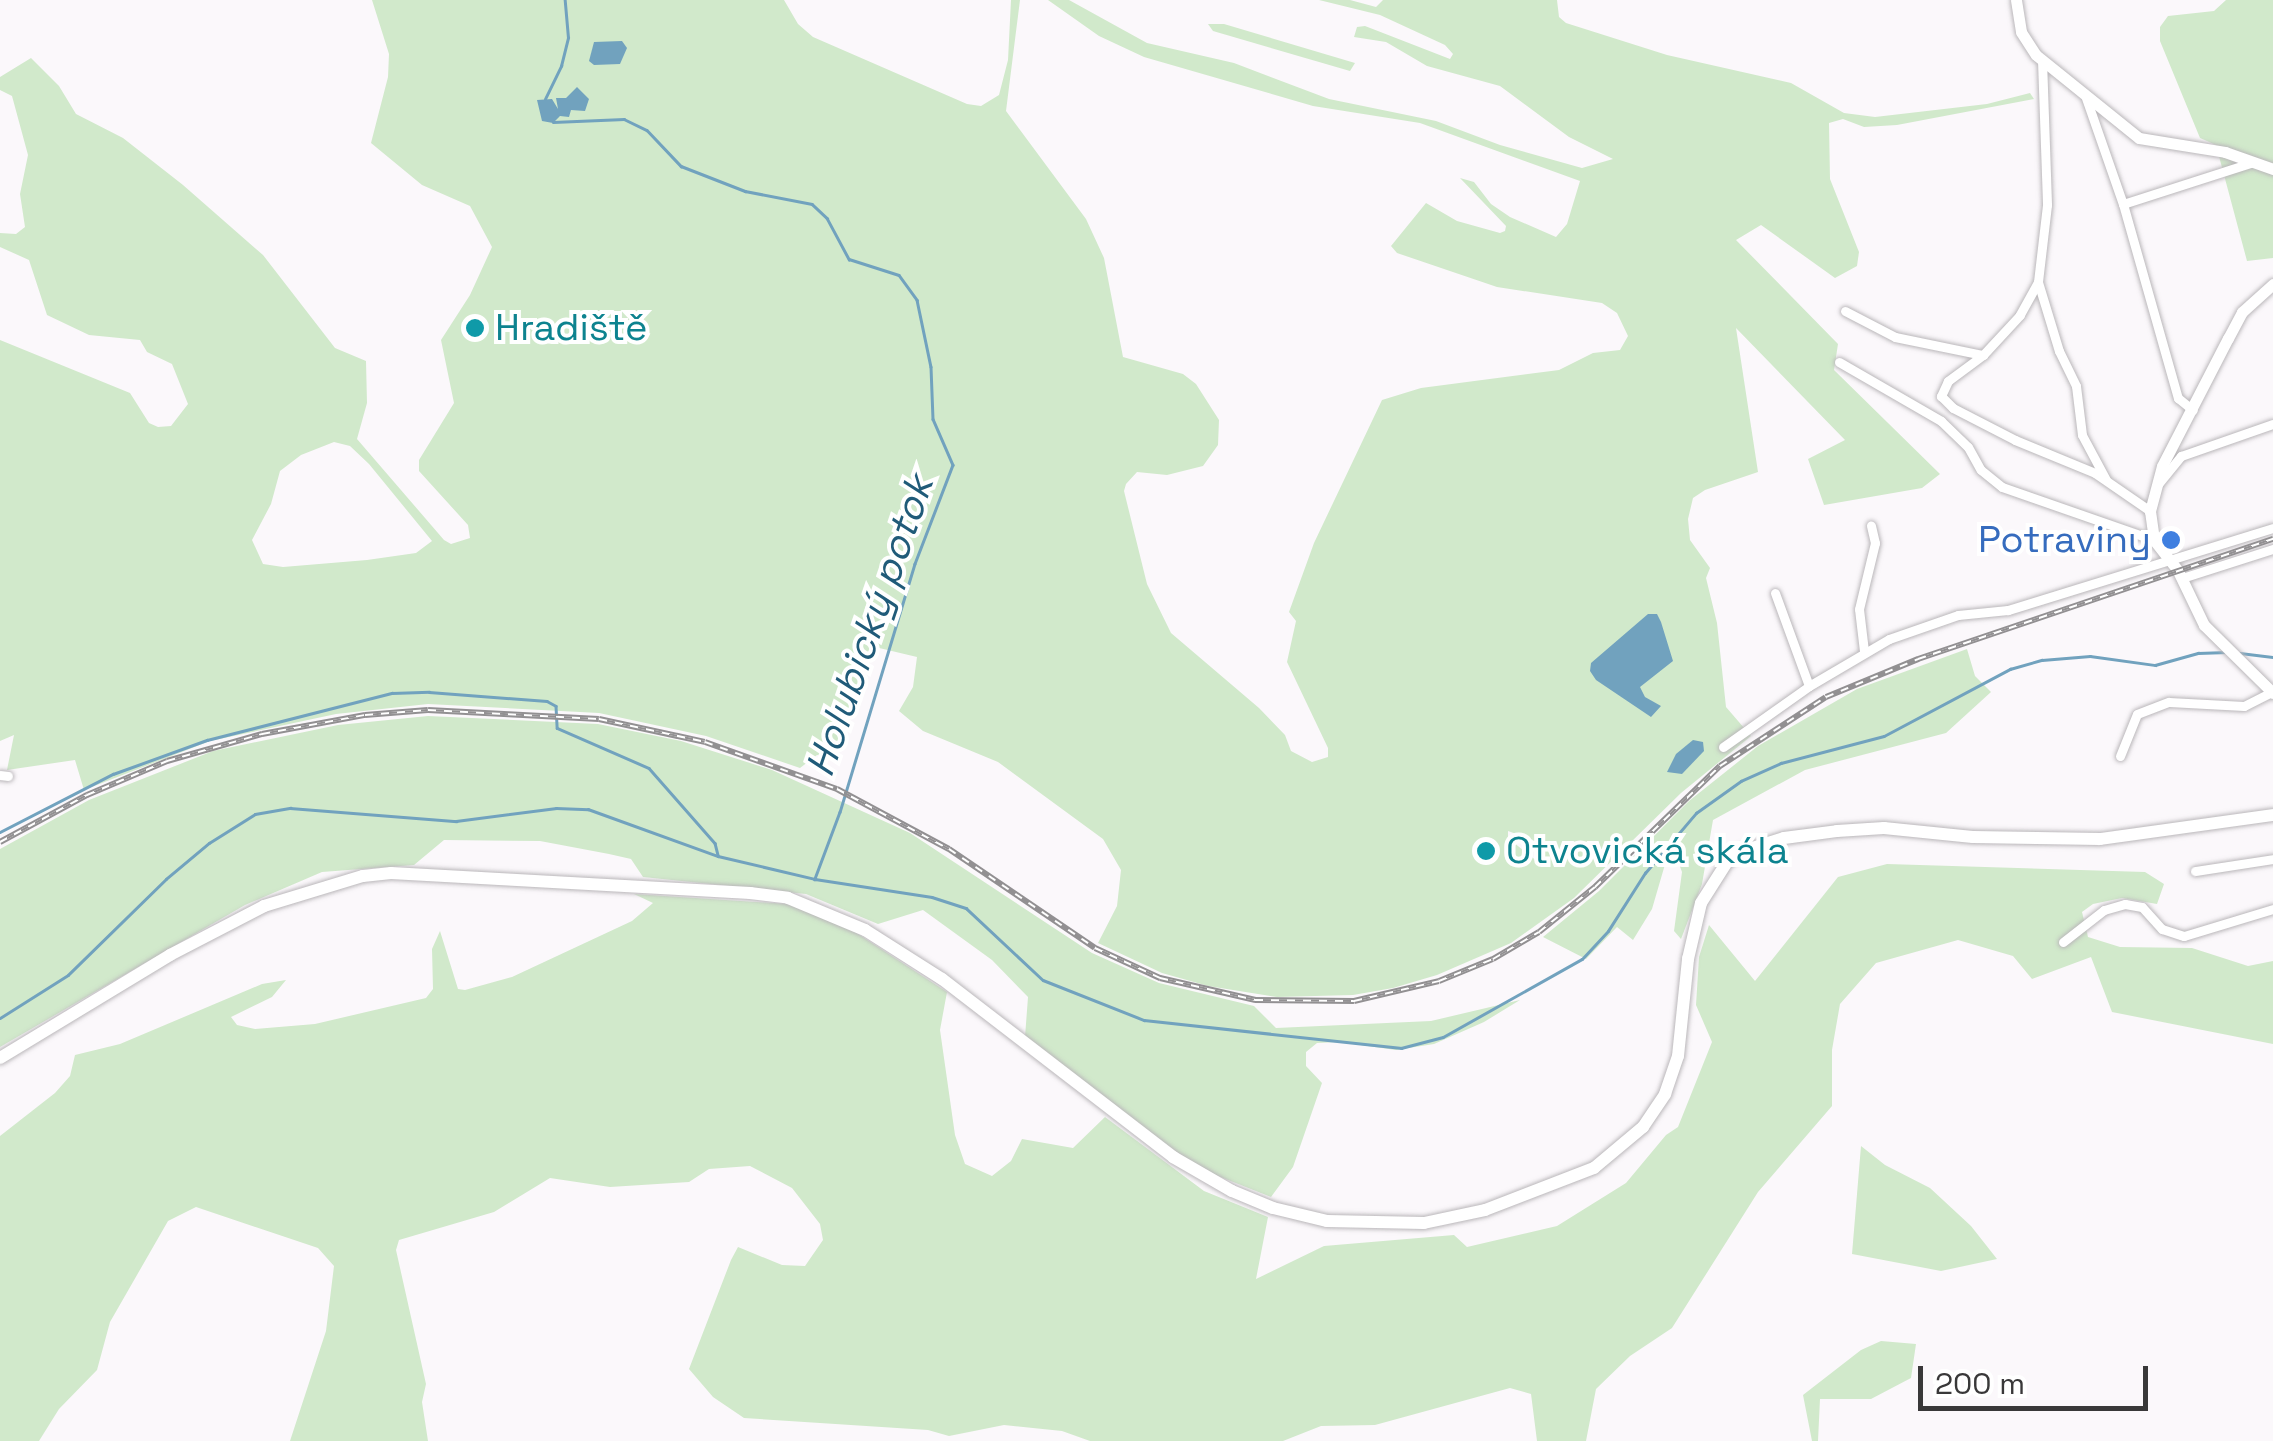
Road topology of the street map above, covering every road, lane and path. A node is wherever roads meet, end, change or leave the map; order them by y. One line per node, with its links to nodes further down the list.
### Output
1 (2016, 0): 2 (street)
2 (2042, 60): 3 (street); 7 (street)
3 (2086, 95): 4 (street); 6 (street)
4 (2254, 162): 5 (street); 6 (street)
5 (2273, 169)
6 (2123, 204): 12 (street)
7 (2038, 282): 10 (street); 14 (street)
8 (2273, 284): 12 (street)
9 (1845, 312): 10 (street)
10 (1984, 355): 14 (street)
11 (1839, 362): 19 (street)
12 (2193, 410): 15 (street)
13 (2273, 424): 15 (street)
14 (2107, 482): 16 (street)
15 (2158, 485): 16 (street)
16 (2150, 511): 19 (street)
17 (1871, 525): 24 (street)
18 (2273, 528): 21 (street)
19 (2154, 540): 21 (street)
20 (2273, 549): 22 (street)
21 (2171, 563): 22 (street); 24 (street)
22 (2182, 578): 26 (street)
23 (1775, 593): 25 (street)
24 (1864, 651): 25 (street)
25 (1810, 686): 27 (street)
26 (2272, 693): 28 (street)
27 (1723, 747)
28 (2120, 756)
29 (2273, 815): 34 (main road)
30 (2273, 859): 31 (street)
31 (2194, 871)
32 (2273, 909): 33 (street)
33 (2063, 942)
34 (0, 1058)

